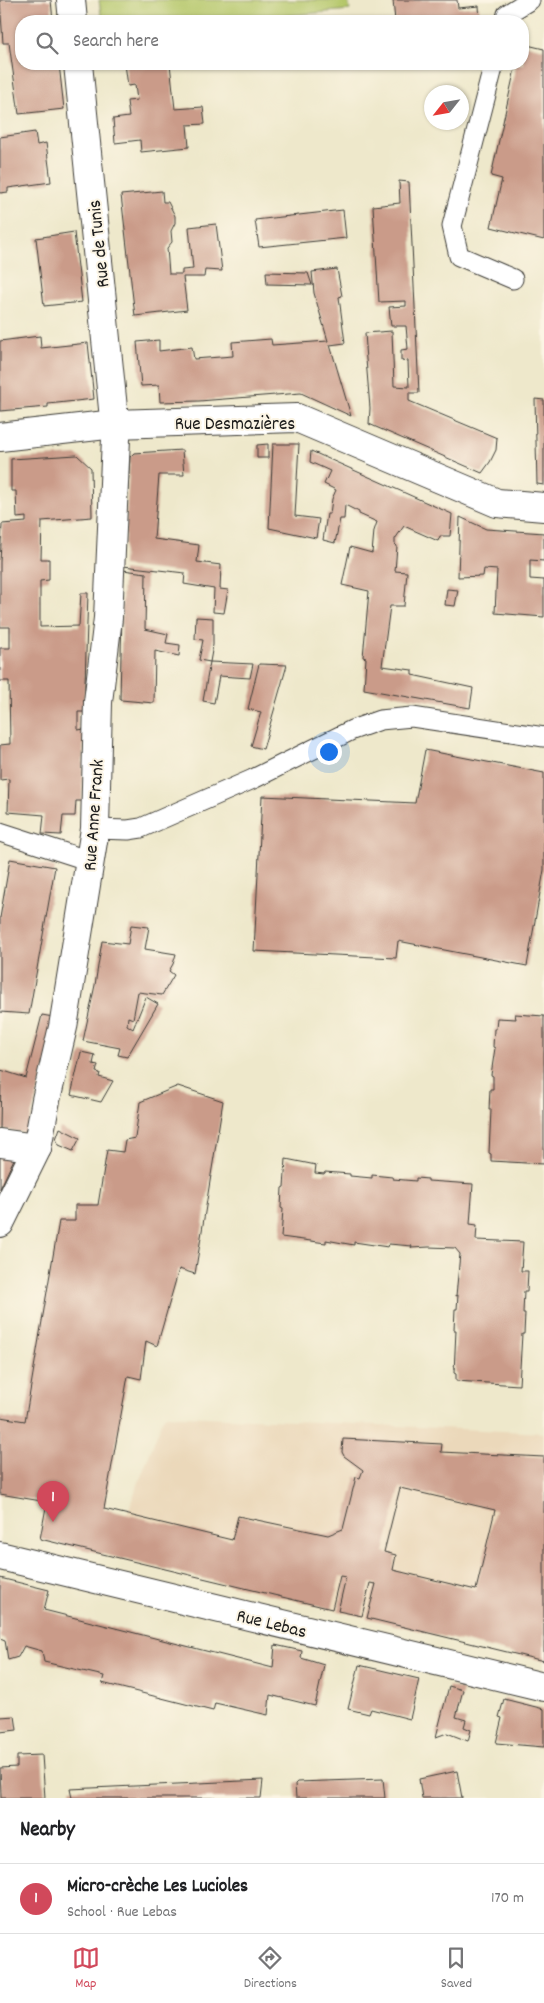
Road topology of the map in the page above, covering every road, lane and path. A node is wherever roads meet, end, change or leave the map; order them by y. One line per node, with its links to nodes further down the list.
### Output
1 (71, 0): 3 (street)
2 (530, 0): 4 (lane)
3 (72, 15)
4 (506, 15)
5 (79, 70): 8 (street, Rue de Tunis)
6 (492, 70): 7 (lane)
7 (513, 279)
8 (116, 424): 9 (street, Rue Desmazières); 10 (street, Rue Desmazières); 12 (street, Rue Anne Frank)
9 (0, 437)
10 (544, 507)
11 (544, 737): 12 (lane)
12 (95, 829): 14 (street, Rue Anne Frank)
13 (0, 832): 14 (lane)
14 (90, 861): 16 (street, Rue Anne Frank)
15 (0, 1143): 16 (street)
16 (37, 1148): 17 (street, Rue Anne Frank)
17 (0, 1223)
18 (0, 1556): 19 (street, Rue Lebas)
19 (544, 1687)

